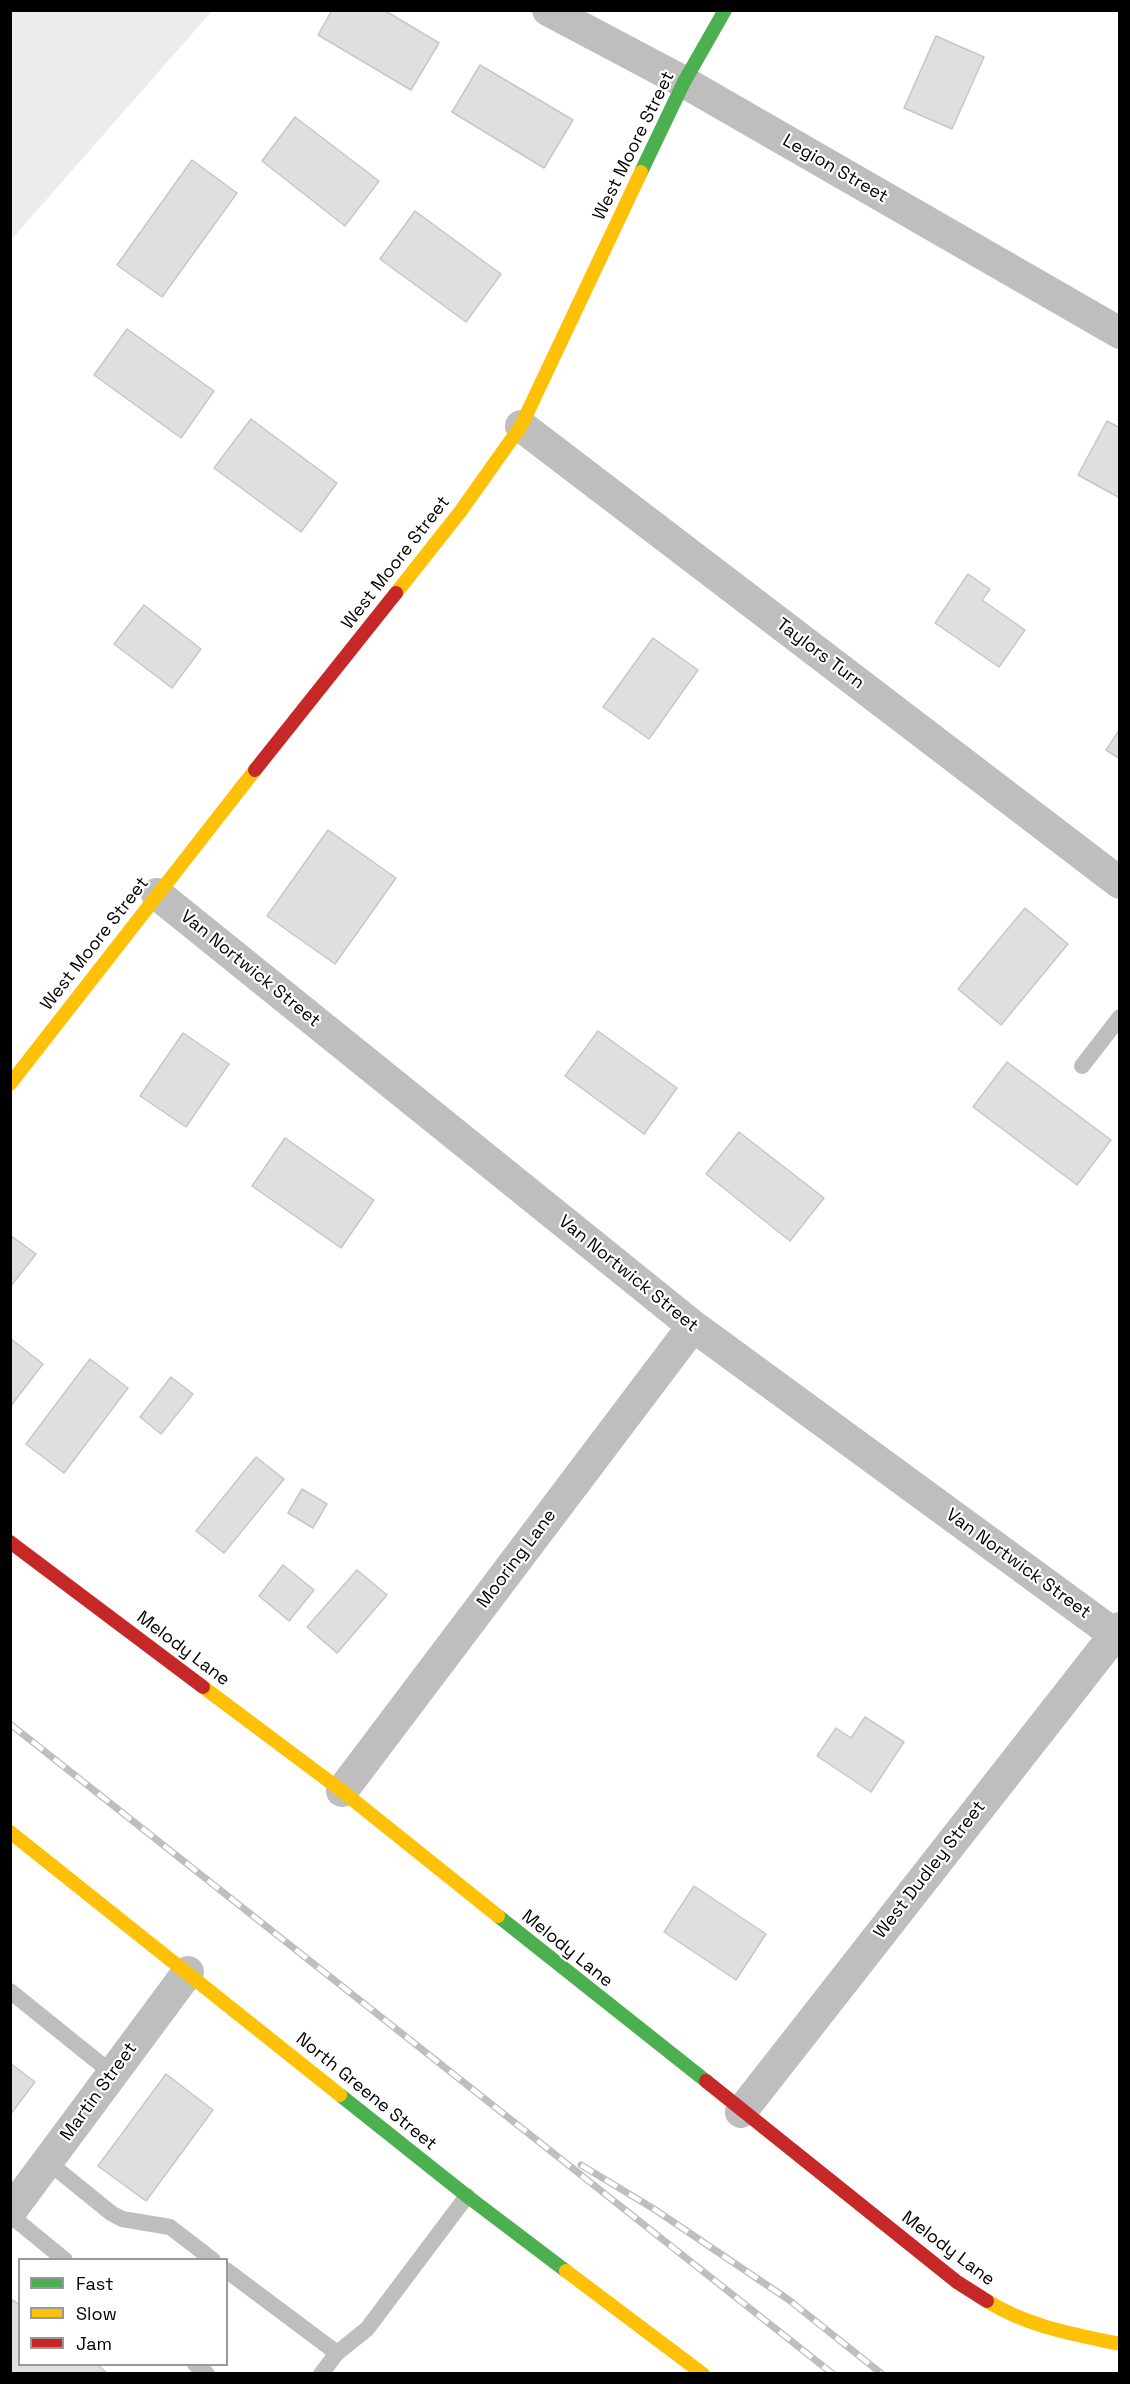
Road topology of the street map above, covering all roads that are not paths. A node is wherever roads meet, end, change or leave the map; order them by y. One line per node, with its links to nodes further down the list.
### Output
1 (548, 10): 3 (street, Legion Street)
2 (726, 10): 3 (street, West Moore Street)
3 (684, 82): 4 (street, Legion Street); 5 (street, West Moore Street)
4 (1119, 333)
5 (520, 426): 6 (street, Taylors Turn); 7 (street, West Moore Street)
6 (1119, 883)
7 (157, 894): 10 (street, West Moore Street); 11 (street, Van Nortwick Street)
8 (1119, 1017): 9 (lane)
9 (1082, 1066)
10 (10, 1084)
11 (693, 1326): 13 (street, Van Nortwick Street); 14 (street, Mooring Lane)
12 (10, 1542): 14 (street, Melody Lane)
13 (1117, 1631): 19 (street, West Dudley Street)
14 (342, 1791): 19 (street, Melody Lane)
15 (10, 1832): 16 (street, North Greene Street)
16 (188, 1972): 18 (street, Martin Street); 21 (street, North Greene Street)
17 (10, 1991): 18 (lane)
18 (112, 2074): 20 (street, Martin Street)
19 (741, 2112): 26 (street, Melody Lane)
20 (48, 2162): 22 (street, Martin Street); 24 (lane)
21 (467, 2196): 27 (lane); 29 (street, North Greene Street)
22 (10, 2214): 23 (lane)
23 (64, 2258)
24 (212, 2258)
25 (228, 2271): 27 (lane)
26 (1119, 2344)
27 (337, 2353): 28 (lane)
28 (321, 2373)
29 (703, 2373)

